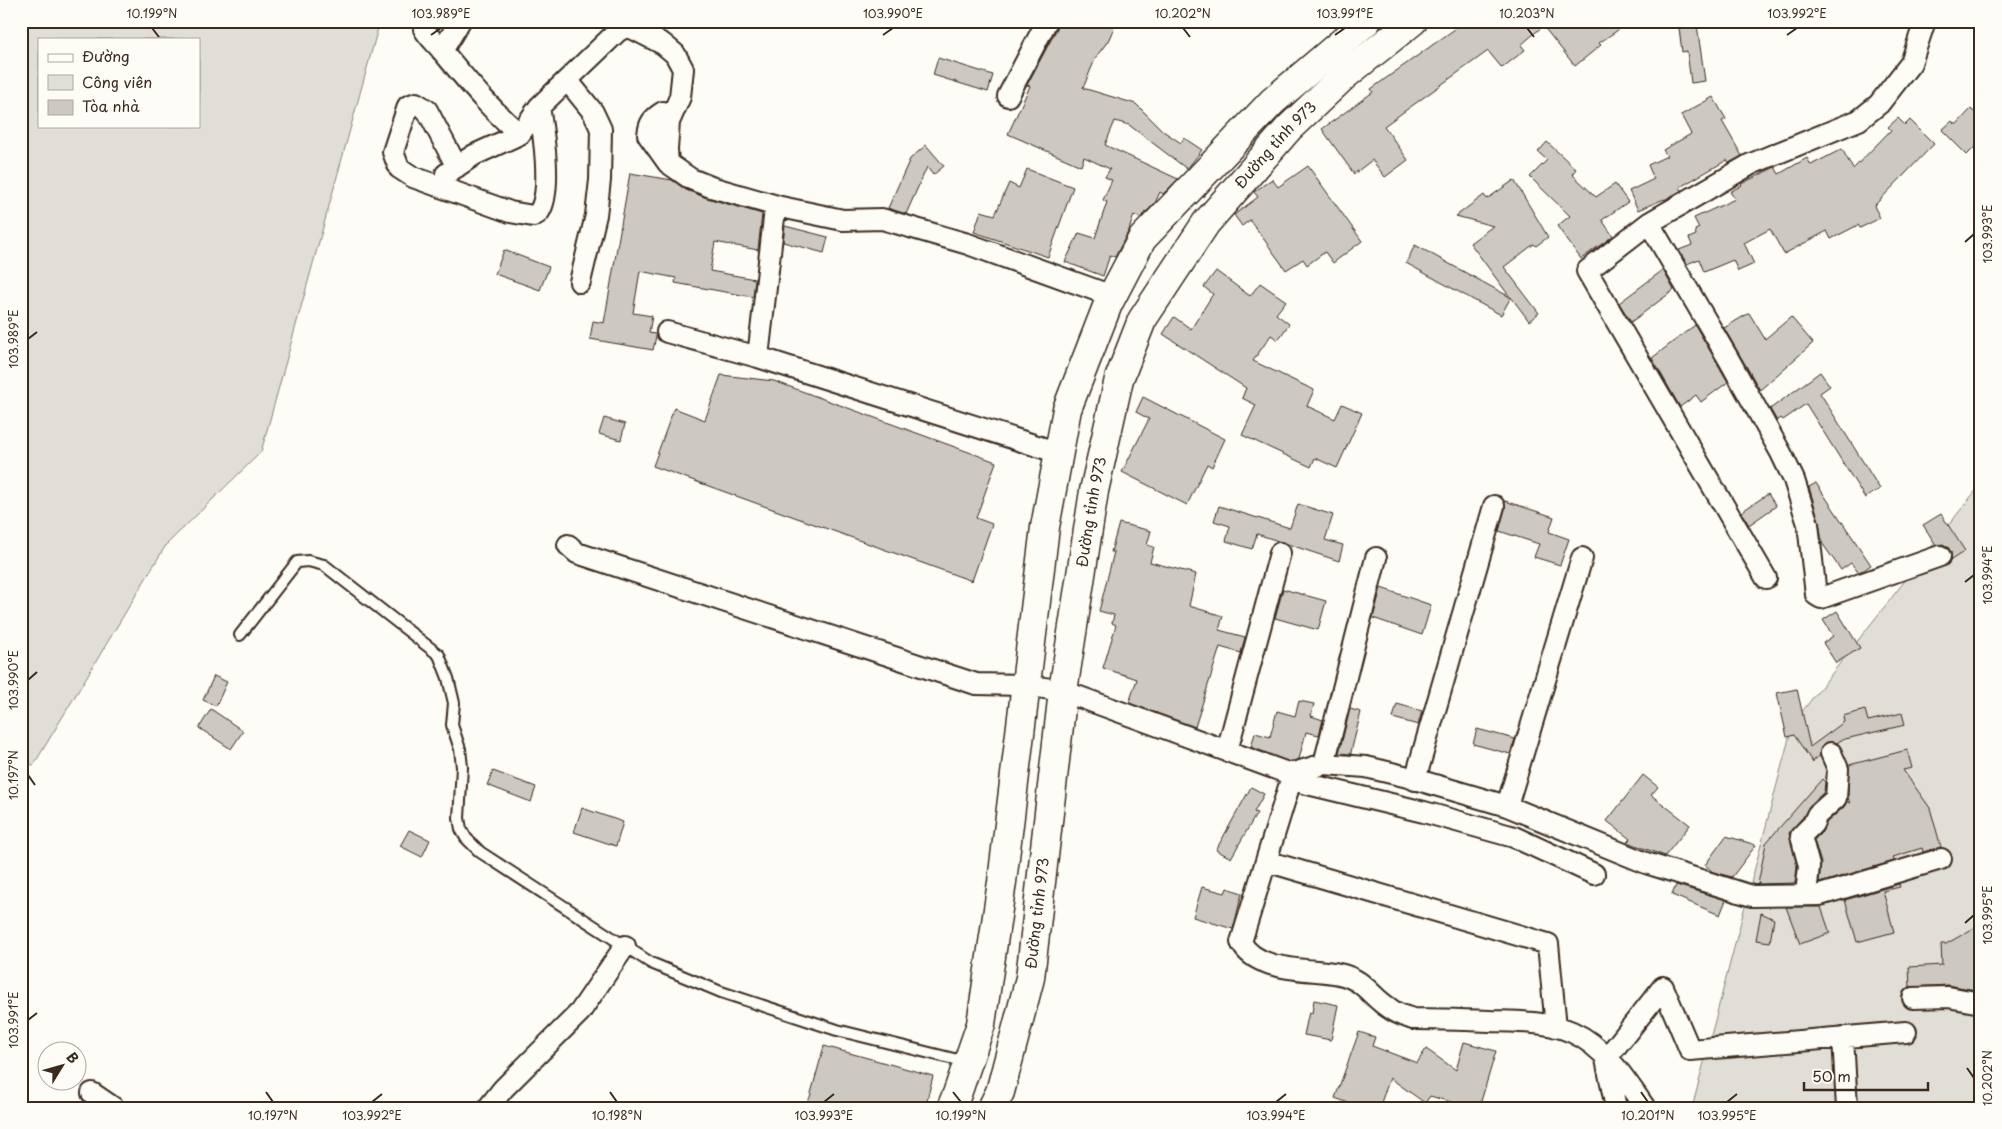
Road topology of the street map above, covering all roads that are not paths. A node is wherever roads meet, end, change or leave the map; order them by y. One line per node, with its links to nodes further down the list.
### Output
1 (426, 21): 9 (street)
2 (460, 21): 9 (street)
3 (1047, 21): 11 (street)
4 (1367, 21): 19 (main road, Đường tỉnh 973)
5 (1413, 21): 8 (main road, Đường tỉnh 973)
6 (1925, 21): 17 (street)
7 (623, 23): 10 (street); 19 (street)
8 (1385, 30): 32 (main road, Đường tỉnh 973)
9 (442, 51): 13 (street)
10 (568, 81): 12 (street); 18 (street)
11 (1008, 96)
12 (539, 107): 13 (street); 15 (street)
13 (520, 134): 14 (street)
14 (457, 167): 15 (street); 15 (street)
15 (432, 184)
16 (775, 209): 21 (street)
17 (1649, 223): 26 (street); 29 (street)
18 (580, 282)
19 (1112, 296): 22 (main road, Đường tỉnh 973)
20 (667, 332): 21 (street)
21 (758, 357): 22 (street)
22 (1059, 452): 31 (main road, Đường tỉnh 973)
23 (1494, 506): 37 (street)
24 (568, 545): 31 (street)
25 (1280, 553): 33 (street)
26 (1940, 556)
27 (1376, 558): 35 (street)
28 (1582, 558): 38 (street)
29 (1766, 578)
30 (240, 635): 43 (lane)
31 (1025, 685): 32 (street); 50 (main road, Đường tỉnh 973)
32 (1063, 691): 33 (street); 55 (main road, Đường tỉnh 973)
33 (1227, 751): 36 (street)
34 (1831, 753): 42 (street)
35 (1324, 764): 36 (street); 37 (street)
36 (1290, 777): 40 (street); 41 (street)
37 (1414, 780): 38 (street)
38 (1507, 806): 42 (street)
39 (1941, 859): 42 (street)
40 (1266, 861): 46 (street); 46 (street)
41 (1594, 874)
42 (1806, 895)
43 (625, 946): 50 (lane); 53 (street)
44 (1913, 998): 45 (street)
45 (1981, 1003)
46 (1556, 1027): 49 (street)
47 (1906, 1032): 48 (street)
48 (1843, 1038): 49 (street); 58 (street)
49 (1606, 1059): 56 (street); 57 (street)
50 (968, 1062): 54 (main road, Đường tỉnh 973)
51 (92, 1093): 52 (street)
52 (114, 1108)
53 (488, 1108)
54 (951, 1108)
55 (992, 1108)
56 (1616, 1108)
57 (1645, 1108)
58 (1847, 1108)

